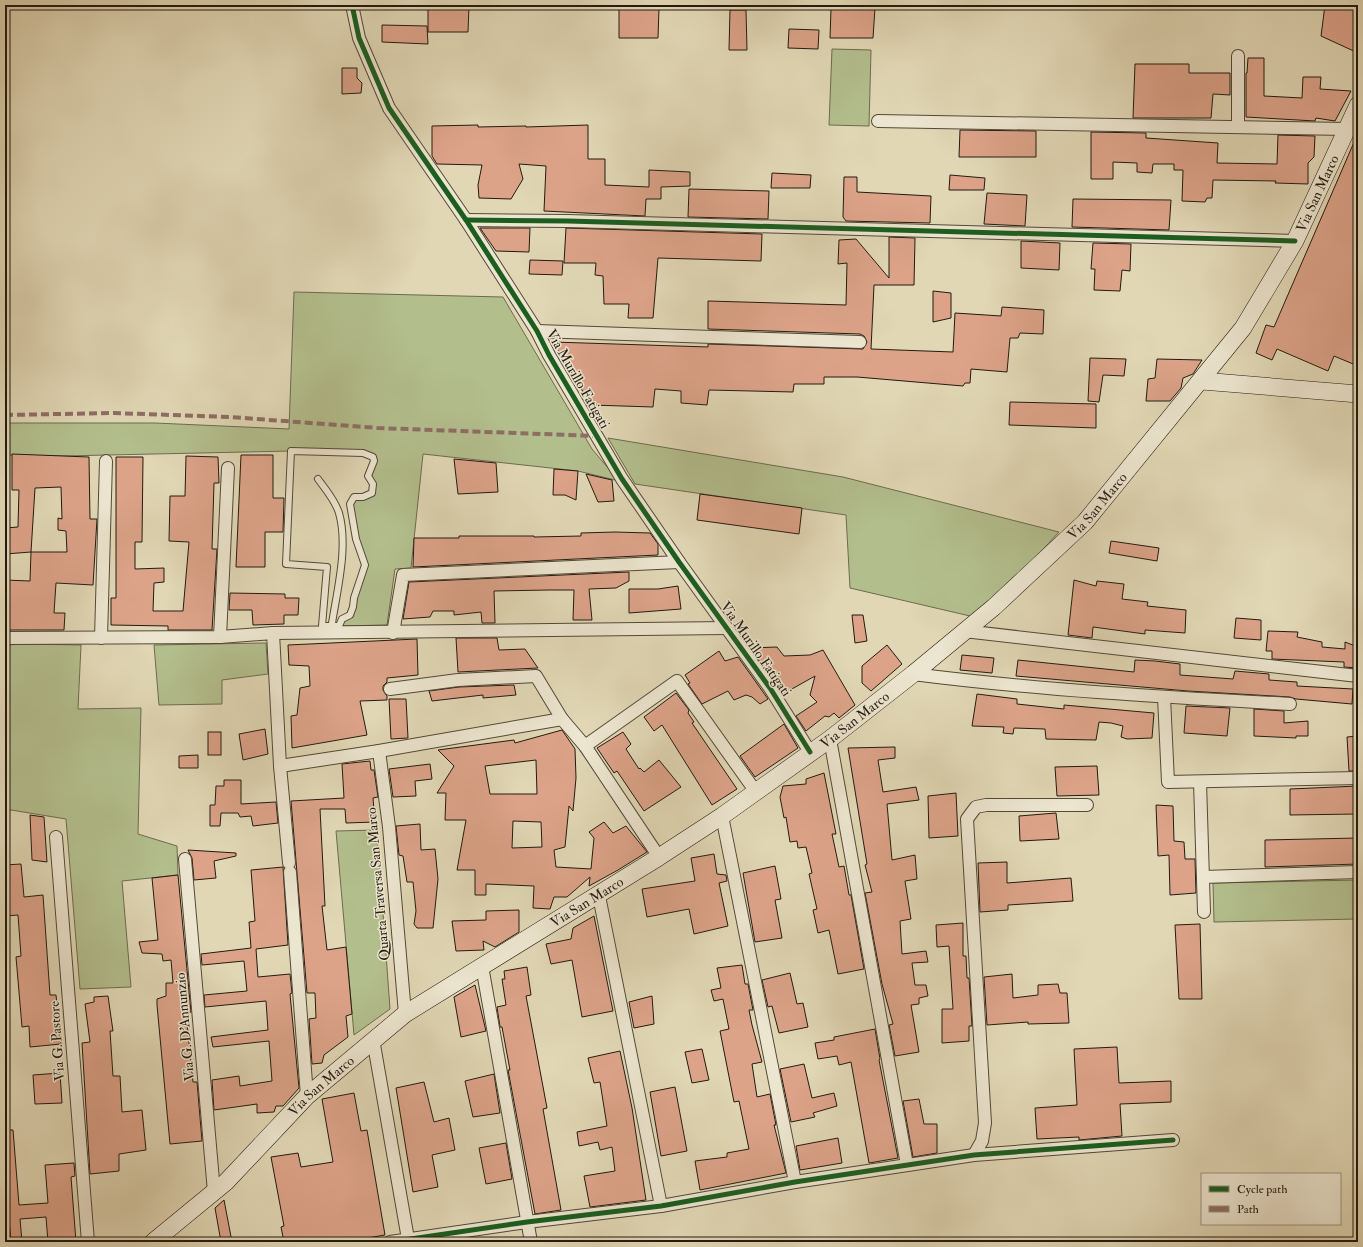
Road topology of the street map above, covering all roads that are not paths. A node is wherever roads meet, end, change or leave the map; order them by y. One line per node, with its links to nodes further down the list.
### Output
1 (352, 5): 7 (street, Via Murillo Fatigati)
2 (1238, 56): 5 (street)
3 (1358, 105): 6 (main road, Via San Marco)
4 (878, 121): 5 (street)
5 (1238, 127): 6 (street)
6 (1348, 129): 8 (main road, Via San Marco)
7 (466, 220): 8 (street); 9 (street, Via Murillo Fatigati)
8 (1295, 241): 11 (main road, Via San Marco)
9 (537, 331): 10 (street); 16 (street, Via Murillo Fatigati)
10 (860, 342)
11 (1202, 381): 12 (main road); 20 (main road, Via San Marco)
12 (1358, 394)
13 (106, 461): 25 (street)
14 (228, 468): 23 (street)
15 (318, 479): 19 (lane)
16 (679, 562): 18 (street, Via Murillo Fatigati); 22 (street)
17 (286, 564): 17 (lane)
18 (728, 628): 22 (street); 35 (street, Via Murillo Fatigati)
19 (330, 632): 21 (street); 22 (street)
20 (964, 632): 26 (main road, Via San Marco); 27 (street)
21 (273, 633): 23 (street); 36 (street)
22 (394, 633)
23 (220, 637): 25 (street)
24 (5, 638): 25 (street)
25 (101, 638)
26 (913, 674): 29 (street); 32 (main road, Via San Marco)
27 (1358, 676)
28 (390, 689): 31 (street)
29 (1164, 697): 30 (street); 38 (street)
30 (1290, 704)
31 (562, 719): 33 (street); 34 (street)
32 (830, 739): 35 (main road, Via San Marco); 55 (street)
33 (584, 746): 39 (street); 43 (street)
34 (379, 751): 36 (street); 50 (street, Quarta Traversa San Marco)
35 (810, 752): 39 (main road, Via San Marco)
36 (280, 766): 52 (street)
37 (1358, 778): 38 (street)
38 (1200, 782): 46 (street)
39 (756, 792): 41 (main road, Via San Marco)
40 (1087, 805): 54 (street)
41 (722, 816): 43 (main road, Via San Marco); 56 (street)
42 (56, 837): 61 (street, Via G. Pastore)
43 (660, 857): 47 (main road, Via San Marco)
44 (185, 859): 57 (street, Via G. D'Annunzio)
45 (1358, 872): 46 (street)
46 (1203, 877): 48 (street)
47 (599, 896): 49 (main road, Via San Marco); 58 (street)
48 (1204, 912)
49 (482, 966): 50 (main road, Via San Marco); 59 (street)
50 (405, 1014): 51 (main road, Via San Marco)
51 (373, 1039): 52 (main road, Via San Marco); 60 (street)
52 (307, 1096): 57 (main road, Via San Marco)
53 (1173, 1140): 54 (street)
54 (974, 1155): 55 (street)
55 (907, 1165): 56 (street)
56 (794, 1182): 58 (street)
57 (214, 1192): 62 (main road, Via San Marco)
58 (661, 1206): 59 (street)
59 (527, 1222): 60 (street); 64 (street)
60 (408, 1239): 63 (street)
61 (88, 1242)
62 (153, 1242)
63 (390, 1242)
64 (531, 1242)

